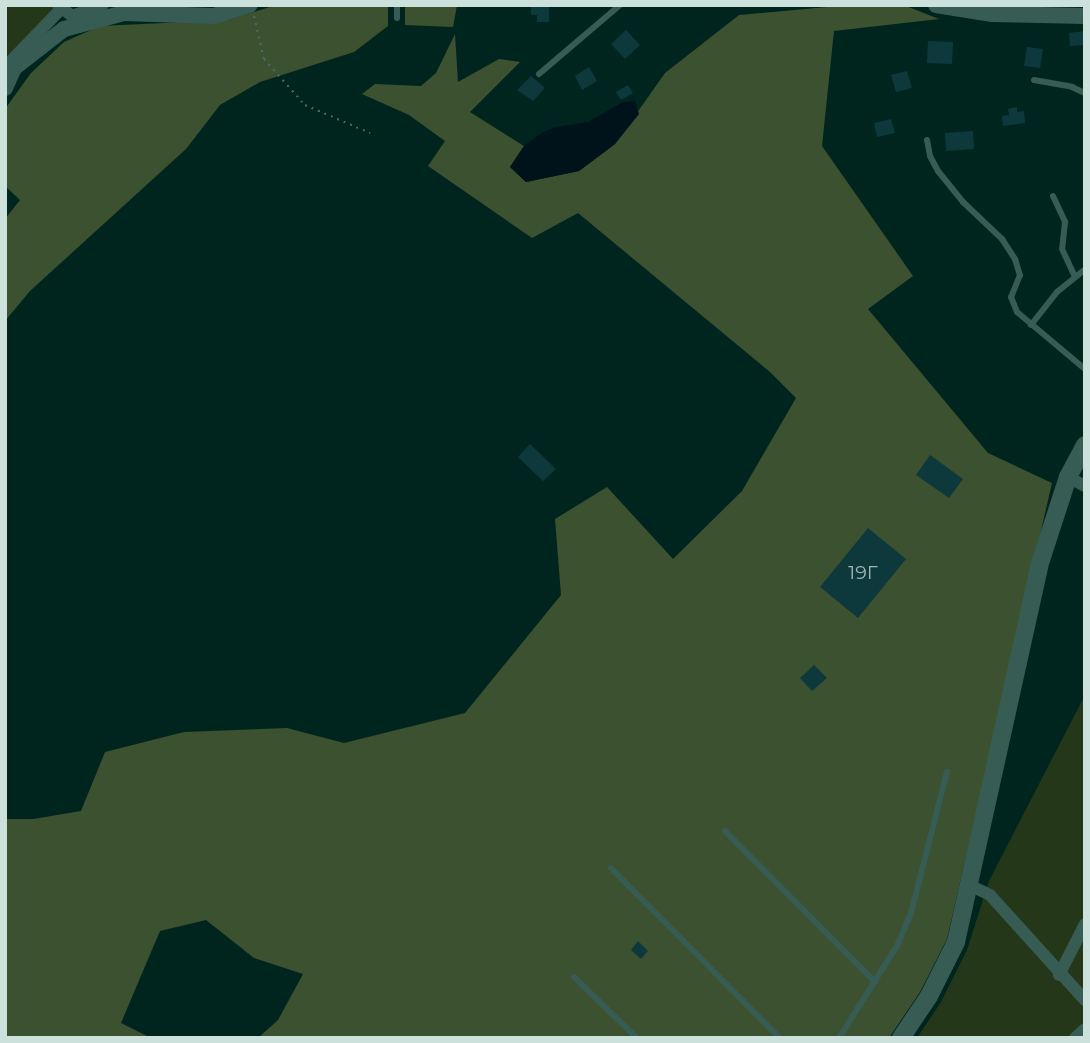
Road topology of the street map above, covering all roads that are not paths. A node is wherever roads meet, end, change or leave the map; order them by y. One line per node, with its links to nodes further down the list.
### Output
1 (103, 5): 7 (street)
2 (166, 5): 8 (street)
3 (250, 5): 8 (street)
4 (397, 5): 10 (lane)
5 (620, 5): 12 (lane)
6 (936, 5): 9 (street)
7 (60, 7): 11 (street)
8 (180, 15): 14 (street)
9 (1085, 16)
10 (397, 18)
11 (5, 67)
12 (539, 74)
13 (1034, 79): 15 (lane)
14 (5, 88)
15 (1085, 93)
16 (927, 140): 20 (lane)
17 (1053, 196): 19 (lane)
18 (1085, 269): 19 (lane)
19 (1074, 275): 20 (lane)
20 (1031, 325): 21 (lane)
21 (1085, 369)
22 (1085, 445): 23 (main road)
23 (1068, 477): 24 (street); 28 (main road)
24 (1085, 486)
25 (947, 772): 32 (lane)
26 (725, 831): 32 (lane)
27 (611, 868): 36 (lane)
28 (971, 886): 30 (street); 38 (main road)
29 (1085, 924): 30 (street)
30 (1059, 975): 33 (street)
31 (574, 977): 35 (lane)
32 (875, 982): 37 (lane)
33 (1085, 1000)
34 (1085, 1029): 39 (street)
35 (636, 1038)
36 (780, 1038)
37 (839, 1038)
38 (901, 1038)
39 (1074, 1038)

